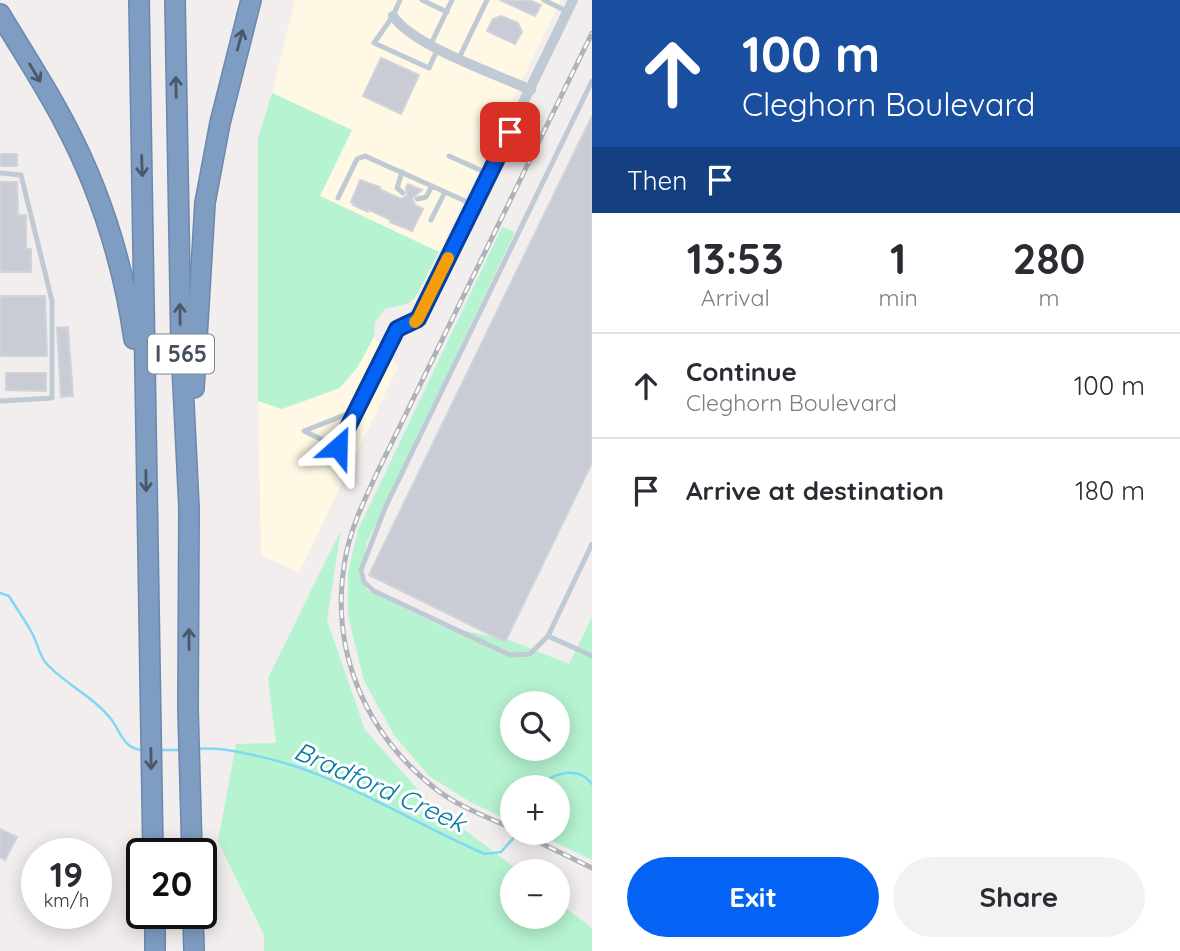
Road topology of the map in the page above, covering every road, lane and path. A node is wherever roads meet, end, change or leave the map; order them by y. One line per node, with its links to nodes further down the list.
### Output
1 (139, 0): 32 (highway, I 565, one-way to 32)
2 (175, 0): 33 (highway, I 565, one-way to 2)
3 (251, 0): 33 (highway, one-way to 3)
4 (400, 0): 13 (lane)
5 (424, 0): 10 (lane)
6 (452, 0): 10 (lane)
7 (487, 0): 15 (lane)
8 (544, 0): 11 (lane)
9 (573, 0): 11 (street)
10 (447, 12): 14 (lane)
11 (568, 12): 17 (street)
12 (0, 14): 32 (highway, one-way to 32)
13 (393, 16): 14 (street); 14 (lane)
14 (434, 46): 15 (street)
15 (459, 58): 17 (street)
16 (592, 81): 35 (lane)
17 (531, 90): 21 (street)
18 (449, 156): 21 (lane)
19 (402, 172): 22 (lane); 24 (lane); 25 (lane)
20 (0, 173): 30 (lane)
21 (489, 174): 27 (street)
22 (432, 186): 23 (lane); 26 (lane)
23 (445, 192): 27 (lane); 28 (lane)
24 (404, 193)
25 (338, 198)
26 (417, 199)
27 (474, 205): 29 (street)
28 (431, 220)
29 (397, 329): 31 (lane)
30 (0, 401)
31 (355, 411): 31 (lane)
32 (145, 413): 37 (highway, I 565, one-way to 37)
33 (189, 508): 38 (highway, I 565, one-way to 33)
34 (592, 544): 35 (lane)
35 (548, 636): 36 (lane)
36 (592, 656)
37 (153, 838)
38 (191, 838)
39 (155, 929): 41 (highway)
40 (193, 929): 42 (highway)
41 (155, 951)
42 (194, 951)

